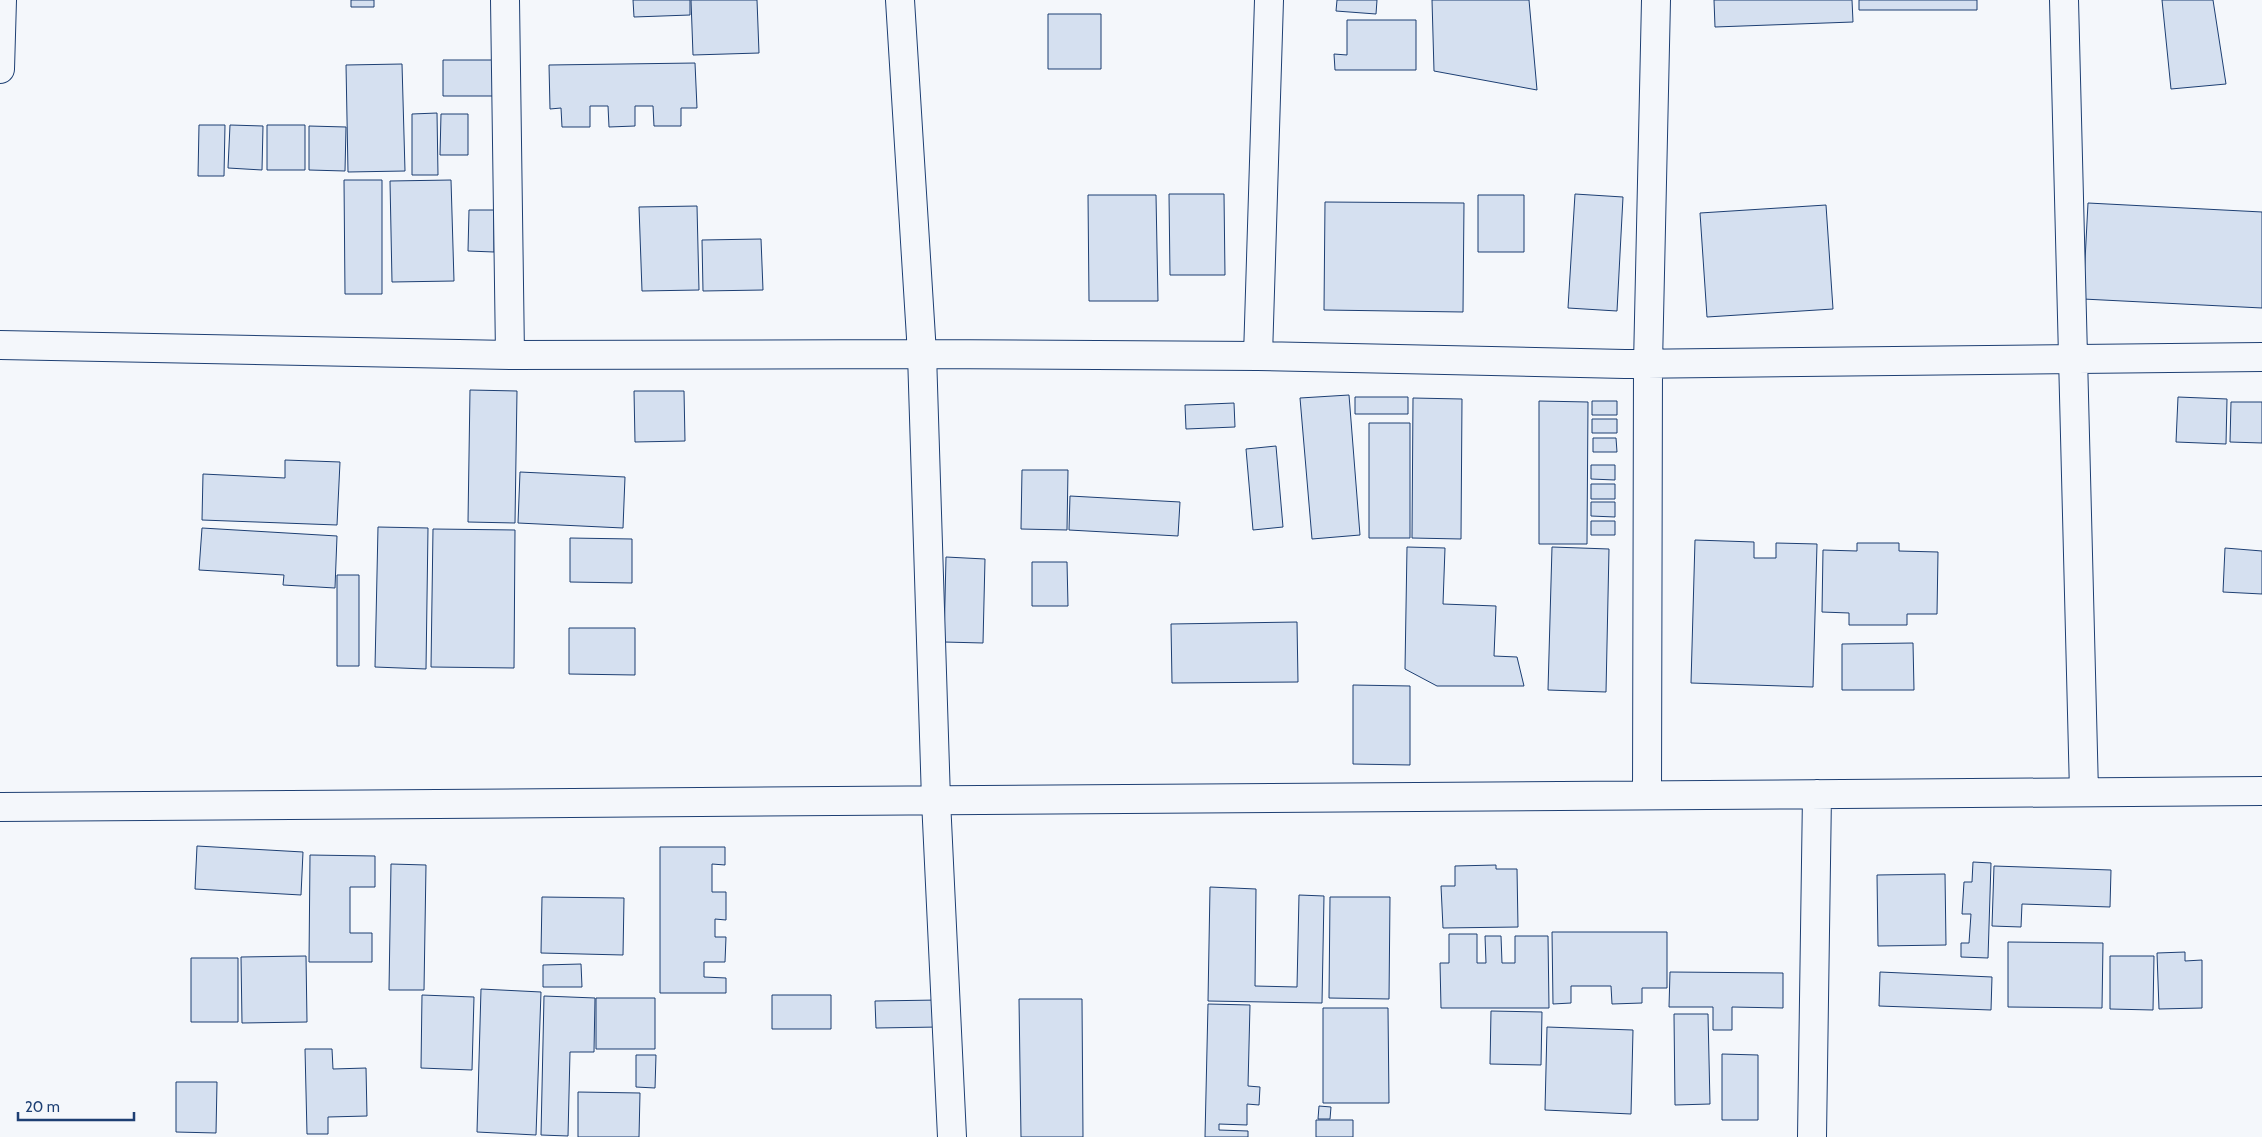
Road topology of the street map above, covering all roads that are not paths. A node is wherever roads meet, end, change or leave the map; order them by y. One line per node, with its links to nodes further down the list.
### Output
1 (2, 0): 7 (street)
2 (506, 0): 10 (street)
3 (900, 0): 9 (street)
4 (1269, 0): 11 (street)
5 (1656, 0): 14 (street)
6 (2064, 0): 13 (street)
7 (0, 69)
8 (0, 345): 10 (street)
9 (922, 354): 10 (street); 11 (street); 19 (street)
10 (510, 355)
11 (1258, 356): 14 (street)
12 (2262, 357): 13 (street)
13 (2072, 359): 14 (street); 16 (street)
14 (1648, 364): 18 (street)
15 (2262, 791): 16 (street)
16 (2084, 792): 17 (street)
17 (1817, 794): 18 (street); 22 (street)
18 (1647, 795): 19 (street)
19 (936, 800): 20 (street); 21 (street)
20 (0, 807)
21 (952, 1137)
22 (1812, 1137)

